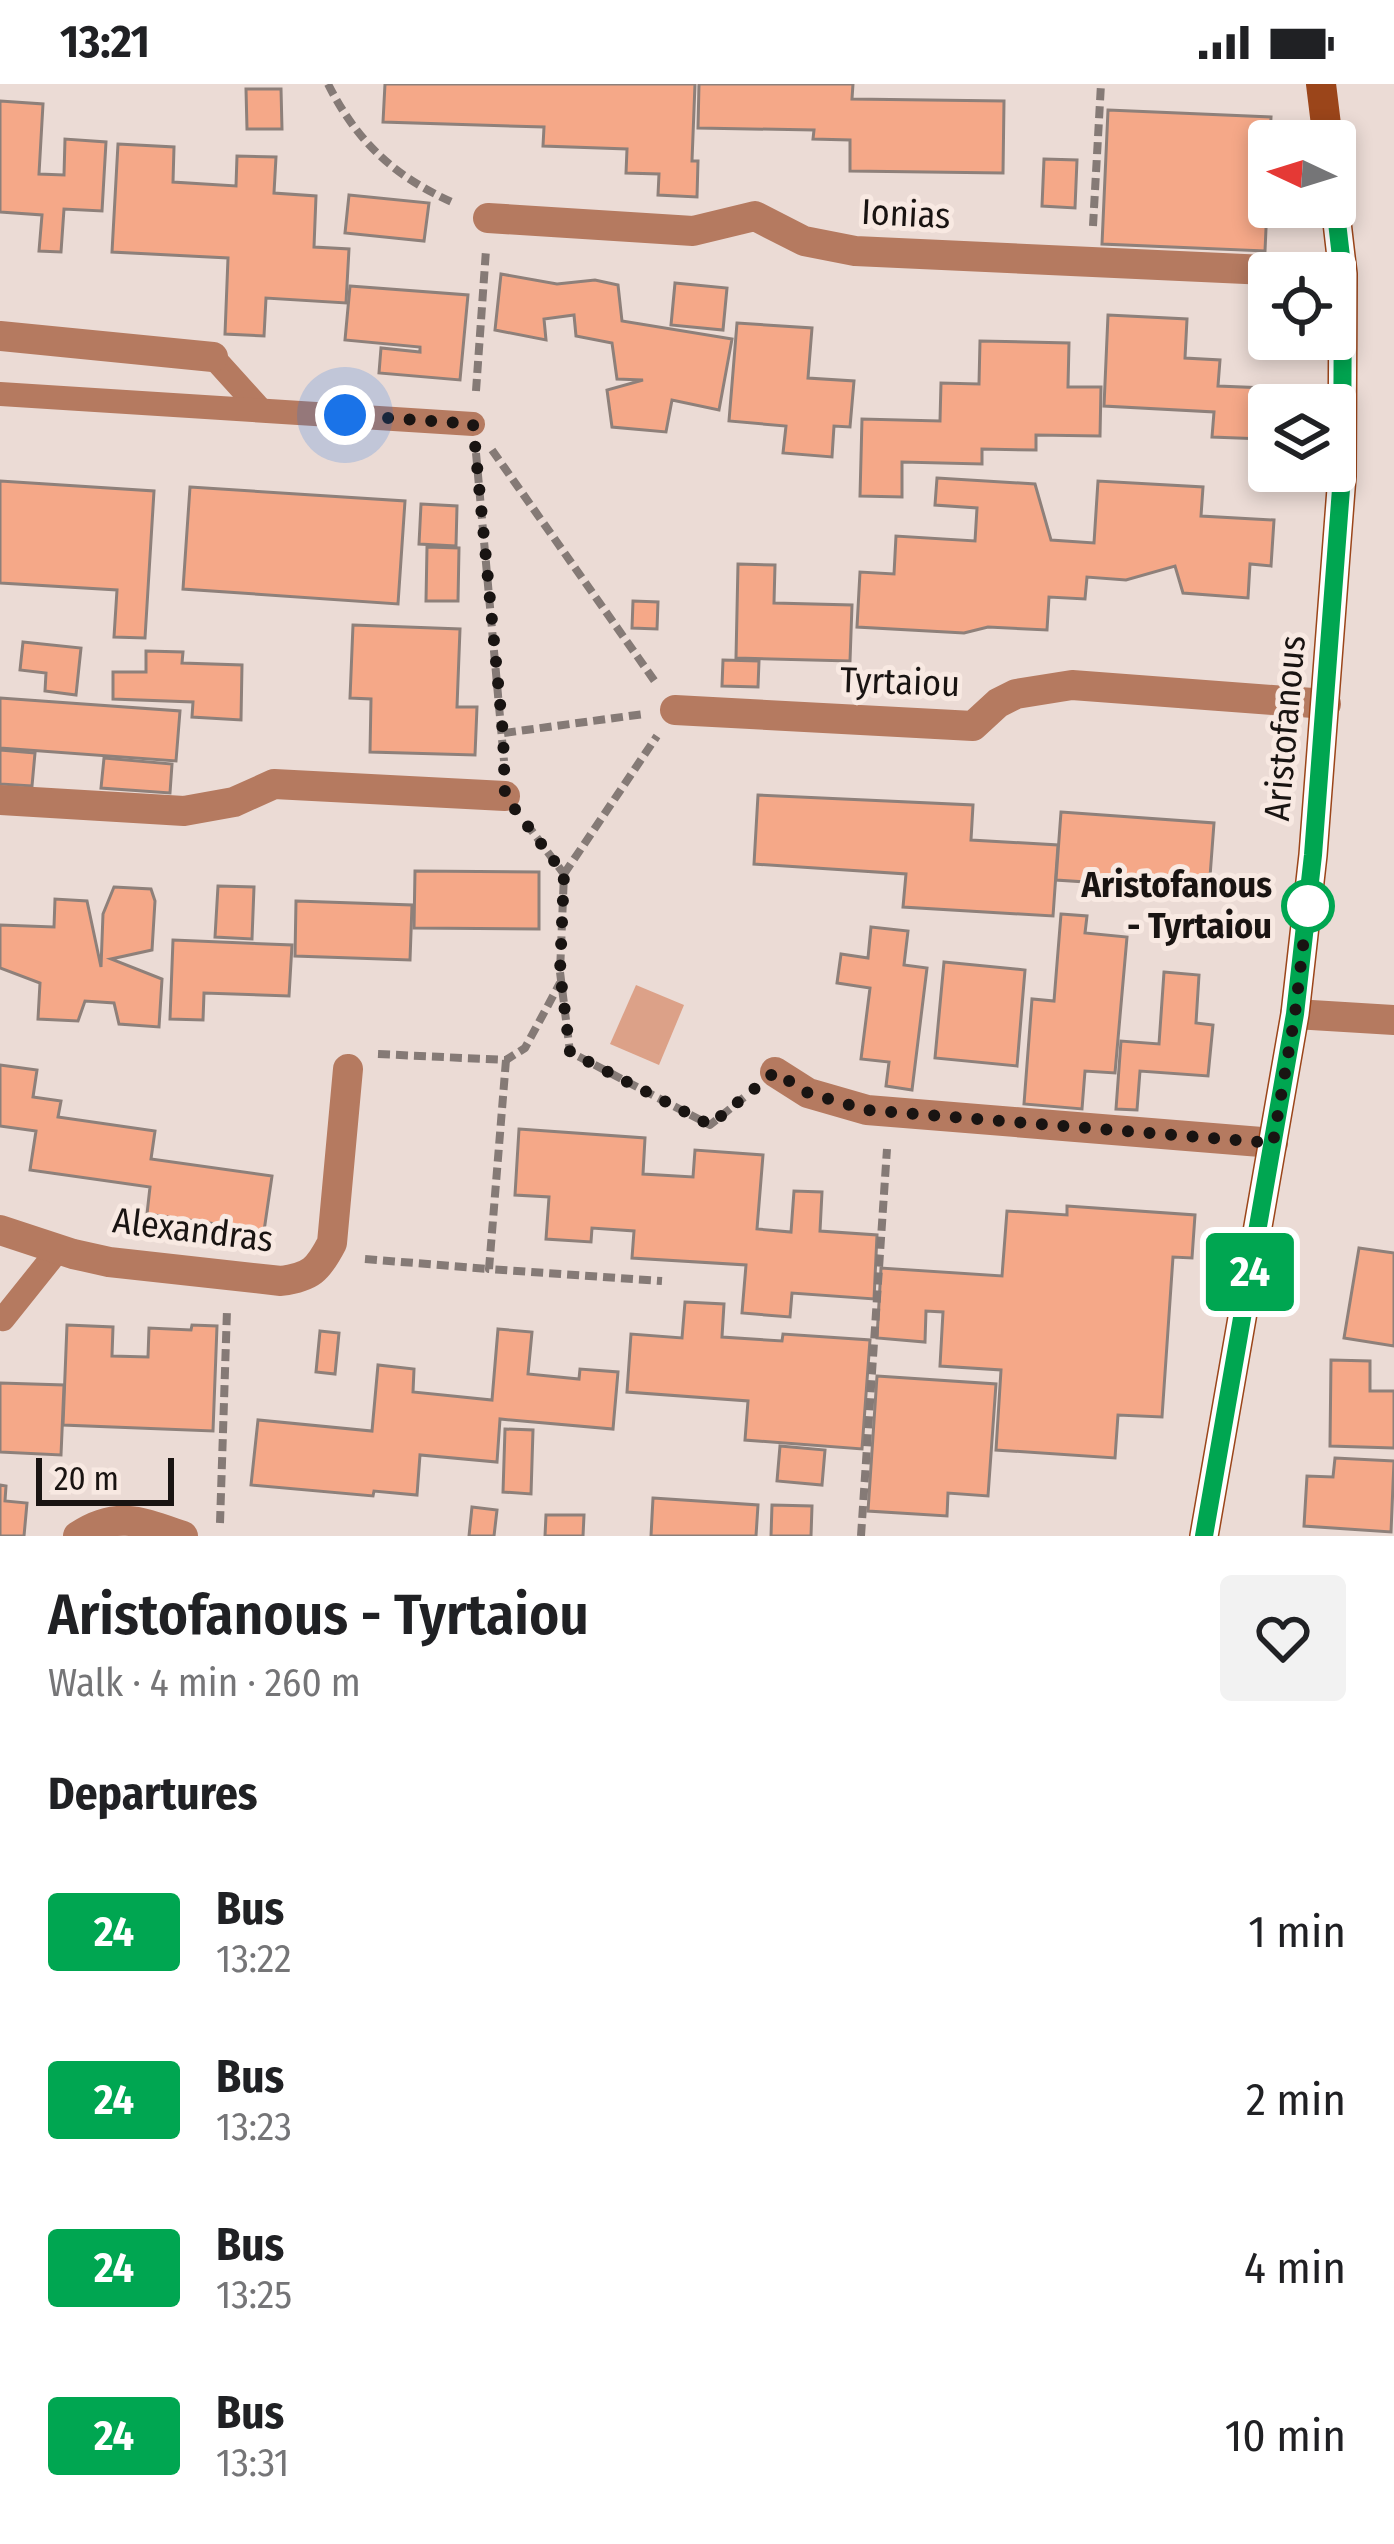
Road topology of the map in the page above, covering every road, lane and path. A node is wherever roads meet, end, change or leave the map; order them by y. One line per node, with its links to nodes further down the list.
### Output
1 (328, 84): 5 (path)
2 (1101, 84): 6 (path)
3 (1321, 84): 4 (street)
4 (1325, 120)
5 (488, 218): 6 (street, Ionias); 13 (path)
6 (1092, 262): 7 (street, Ionias)
7 (1248, 269)
8 (0, 336): 9 (street)
9 (213, 357): 12 (lane)
10 (1339, 360): 14 (street, Aristofanous)
11 (0, 394): 12 (lane)
12 (260, 410): 13 (lane)
13 (473, 424): 15 (path); 16 (path)
14 (1326, 704): 15 (street, Tyrtaiou); 21 (street, Aristofanous)
15 (675, 710): 16 (path); 19 (path)
16 (503, 734): 17 (path)
17 (505, 796): 18 (street); 19 (path)
18 (0, 800)
19 (564, 874): 20 (path)
20 (561, 982): 23 (path); 25 (path)
21 (1295, 1014): 22 (street); 27 (street, Aristofanous)
22 (1394, 1020)
23 (506, 1060): 24 (path); 31 (path)
24 (355, 1062): 29 (street)
25 (775, 1072): 26 (street)
26 (890, 1112): 27 (street); 38 (path)
27 (1273, 1143): 39 (street, Aristofanous)
28 (0, 1230): 30 (street, Alexandras)
29 (332, 1243): 31 (path); 32 (street, Alexandras)
30 (59, 1249): 32 (street, Alexandras); 34 (lane)
31 (489, 1269): 33 (path)
32 (228, 1275): 37 (path)
33 (662, 1281)
34 (0, 1318)
35 (78, 1536): 36 (street)
36 (182, 1536)
37 (219, 1536)
38 (861, 1536)
39 (1204, 1536)

